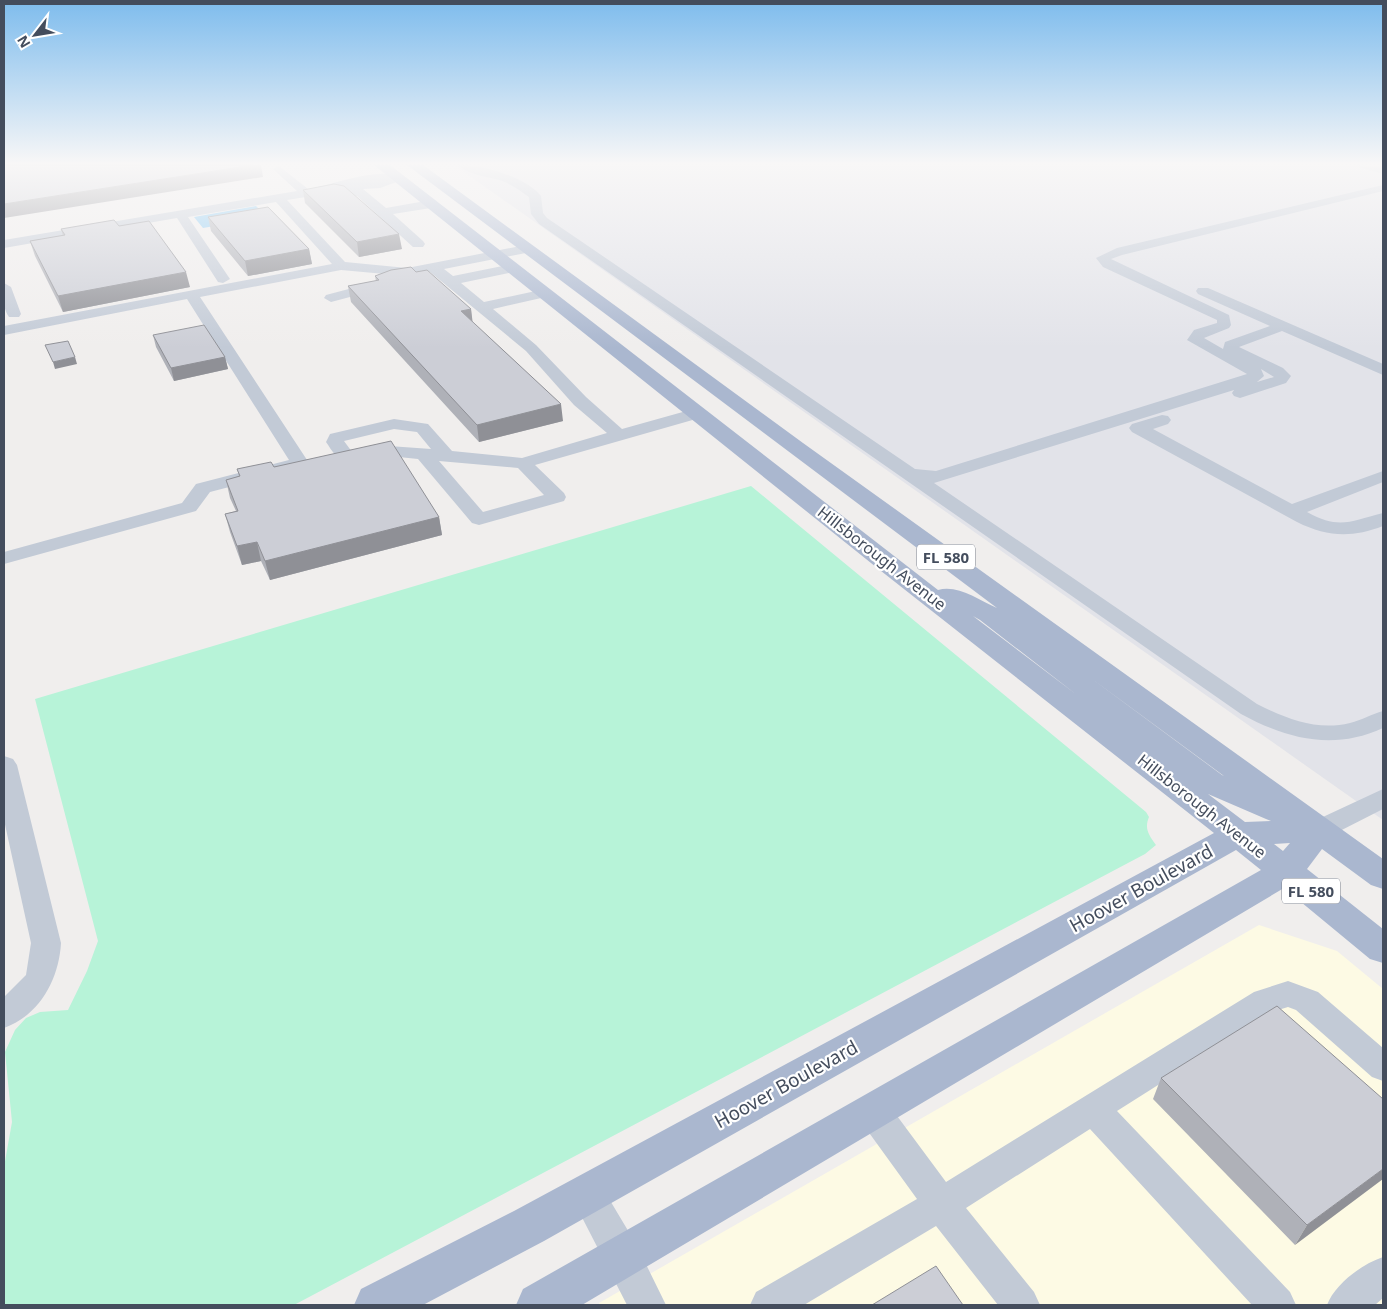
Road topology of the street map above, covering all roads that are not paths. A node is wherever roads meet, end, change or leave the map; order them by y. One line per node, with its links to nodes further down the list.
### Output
1 (107, 226): 10 (street)
2 (188, 226): 21 (street)
3 (304, 226): 17 (street)
4 (398, 226): 13 (street)
5 (459, 226): 15 (main road, Hillsborough Avenue / FL 580)
6 (495, 226): 14 (main road, FL 580)
7 (551, 226): 39 (street)
8 (1225, 226): 39 (street)
9 (1279, 226): 11 (street)
10 (102, 227): 12 (street)
11 (1231, 238)
12 (4, 244)
13 (418, 244)
14 (526, 250): 15 (street); 42 (main road, FL 580)
15 (496, 255): 18 (street); 19 (main road, Hillsborough Avenue / FL 580)
16 (1135, 262): 29 (street)
17 (341, 266): 20 (street); 24 (street)
18 (433, 267): 20 (street); 22 (street)
19 (513, 268): 22 (street); 25 (main road, Hillsborough Avenue / FL 580)
20 (407, 272): 26 (street)
21 (223, 279)
22 (449, 281): 27 (street)
23 (4, 287): 28 (street)
24 (191, 294): 30 (street); 37 (street)
25 (545, 294): 27 (street); 32 (main road, Hillsborough Avenue / FL 580)
26 (330, 298)
27 (482, 307): 33 (street)
28 (14, 314)
29 (1283, 326): 31 (street); 41 (street)
30 (4, 330)
31 (1383, 370)
32 (697, 412): 33 (street); 42 (main road); 45 (main road, Hillsborough Avenue / FL 580)
33 (619, 435): 38 (street)
34 (424, 455): 35 (street); 36 (street); 38 (street)
35 (346, 456): 36 (street); 37 (street)
36 (447, 456): 38 (street)
37 (314, 461): 44 (street)
38 (523, 463)
39 (907, 473): 46 (street)
40 (1383, 476): 41 (street)
41 (1291, 511): 43 (street)
42 (884, 512): 49 (main road, FL 580)
43 (1383, 519)
44 (4, 558)
45 (901, 574): 49 (main road); 50 (main road, Hillsborough Avenue / FL 580)
46 (1383, 718)
47 (4, 765): 54 (street)
48 (1383, 798): 49 (street)
49 (1319, 830): 50 (main road, Hoover Boulevard); 51 (main road); 52 (main road, FL 580)
50 (1239, 834): 51 (main road, Hillsborough Avenue / FL 580); 58 (main road, Hoover Boulevard)
51 (1286, 871): 53 (main road, Hillsborough Avenue / FL 580); 57 (main road)
52 (1383, 876)
53 (1383, 949)
54 (4, 1015)
55 (1383, 1067): 56 (street)
56 (1093, 1109): 59 (street); 67 (street)
57 (874, 1112): 59 (street); 60 (main road)
58 (587, 1194): 60 (street); 62 (main road, Hoover Boulevard)
59 (941, 1204): 65 (street); 66 (street)
60 (623, 1257): 63 (main road); 64 (street)
61 (1383, 1275): 68 (street)
62 (377, 1305)
63 (539, 1305)
64 (647, 1305)
65 (769, 1305)
66 (1021, 1305)
67 (1277, 1305)
68 (1346, 1305)

